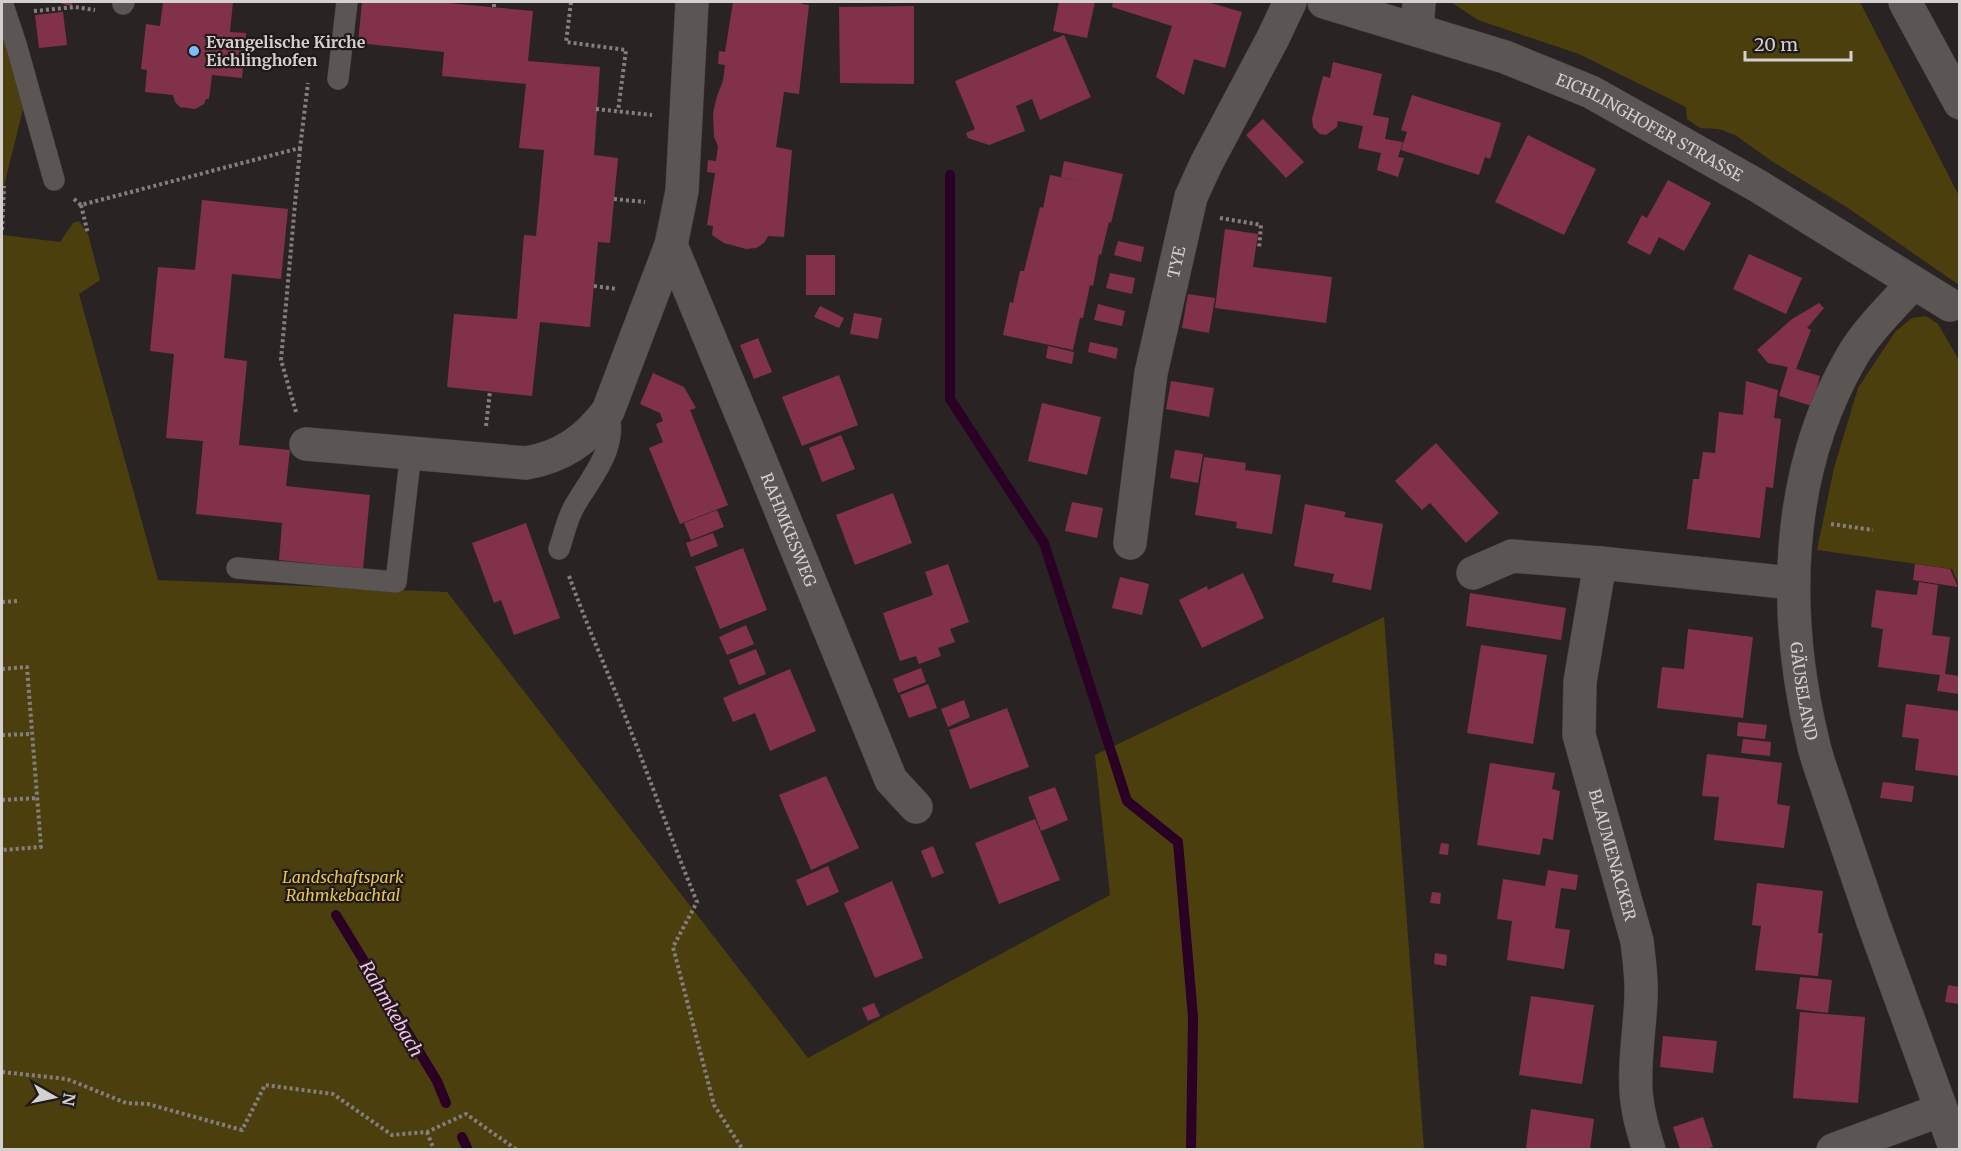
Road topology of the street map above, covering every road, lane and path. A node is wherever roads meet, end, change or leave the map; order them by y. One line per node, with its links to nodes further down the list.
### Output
1 (347, 2): 12 (lane)
2 (494, 2): 9 (path)
3 (571, 2): 16 (path)
4 (692, 2): 17 (street)
5 (1290, 2): 22 (street, TYE)
6 (1324, 2): 11 (street, EICHLINGHOFER STRASSE)
7 (1905, 2): 14 (street)
8 (4, 7): 10 (path); 19 (lane)
9 (494, 7)
10 (92, 10)
11 (1418, 16): 27 (street, EICHLINGHOFER STRASSE)
12 (338, 80)
13 (308, 81): 18 (path)
14 (1959, 103)
15 (596, 109): 16 (path)
16 (618, 111): 17 (path)
17 (687, 119): 25 (street)
18 (300, 148): 21 (path); 30 (path)
19 (54, 180): 21 (path)
20 (4, 186): 23 (path)
21 (81, 205): 24 (path)
22 (1187, 212): 26 (path); 32 (street, TYE)
23 (2, 230)
24 (88, 234)
25 (671, 245): 29 (street); 45 (street, RAHMKESWEG)
26 (1259, 249)
27 (1913, 283): 28 (street, EICHLINGHOFER STRASSE); 37 (street, GÄUSELAND)
28 (1950, 305)
29 (608, 411): 31 (street); 33 (lane)
30 (306, 444): 31 (street)
31 (411, 452): 35 (lane)
32 (1130, 543)
33 (559, 549): 52 (path)
34 (1600, 563): 36 (street); 37 (street); 53 (street, BLAUMENACKER)
35 (237, 568)
36 (1473, 573)
37 (1792, 583): 48 (street, GÄUSELAND)
38 (17, 602): 39 (path)
39 (2, 603)
40 (2, 669): 41 (path)
41 (32, 734): 42 (path); 43 (path)
42 (2, 735)
43 (38, 798): 44 (path); 46 (path)
44 (2, 800)
45 (916, 807)
46 (2, 850)
47 (2, 1072): 49 (path)
48 (1941, 1110): 54 (street); 55 (street, GÄUSELAND)
49 (427, 1132): 50 (path); 51 (path)
50 (435, 1149)
51 (517, 1149)
52 (743, 1149)
53 (1649, 1149)
54 (1833, 1149)
55 (1956, 1149)

